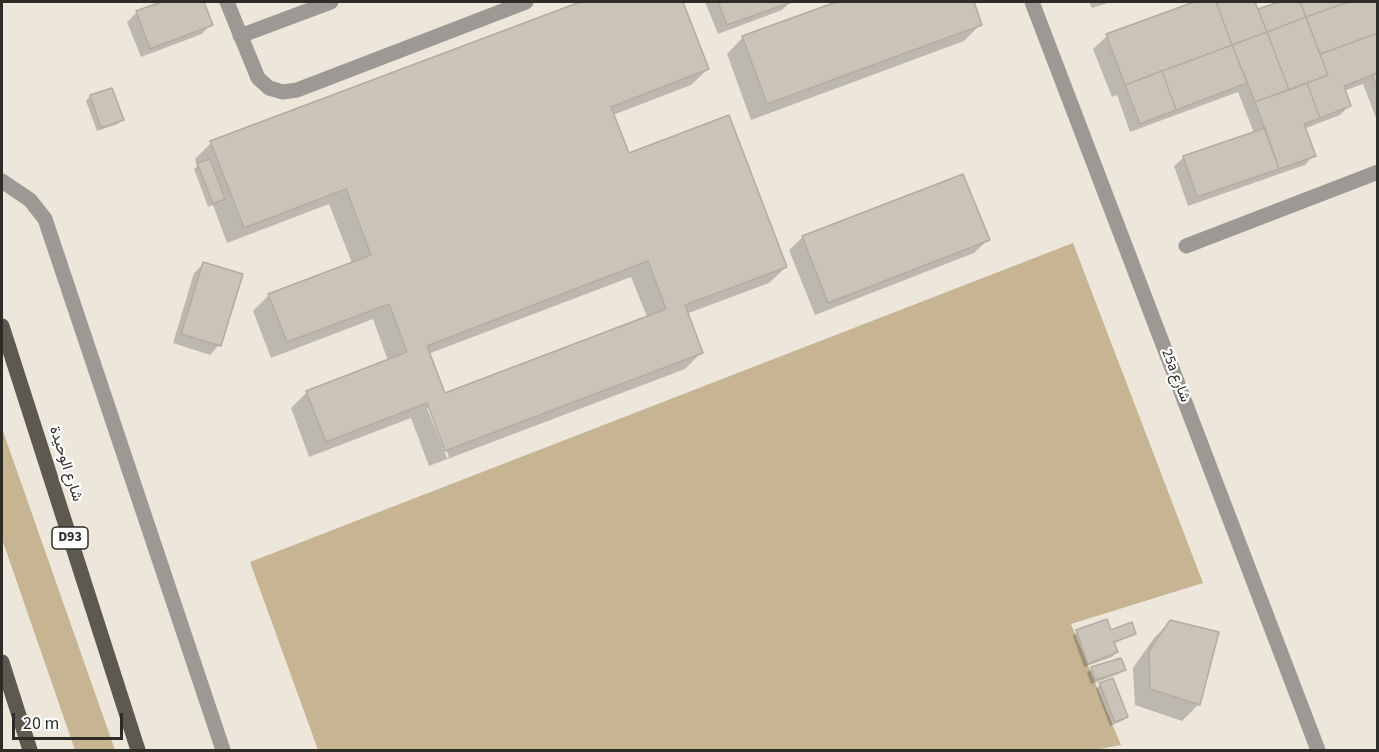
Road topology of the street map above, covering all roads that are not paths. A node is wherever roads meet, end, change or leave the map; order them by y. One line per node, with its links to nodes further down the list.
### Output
1 (226, 2): 5 (street)
2 (331, 2): 5 (street)
3 (526, 2): 5 (street)
4 (1032, 2): 14 (street, 25a شارع)
5 (240, 36)
6 (1377, 172): 8 (street)
7 (2, 181): 13 (street)
8 (1186, 246)
9 (2, 326): 12 (main road, شارع الوحيدة / D93)
10 (2, 662): 11 (main road)
11 (30, 750)
12 (138, 750)
13 (223, 750)
14 (1318, 750)

